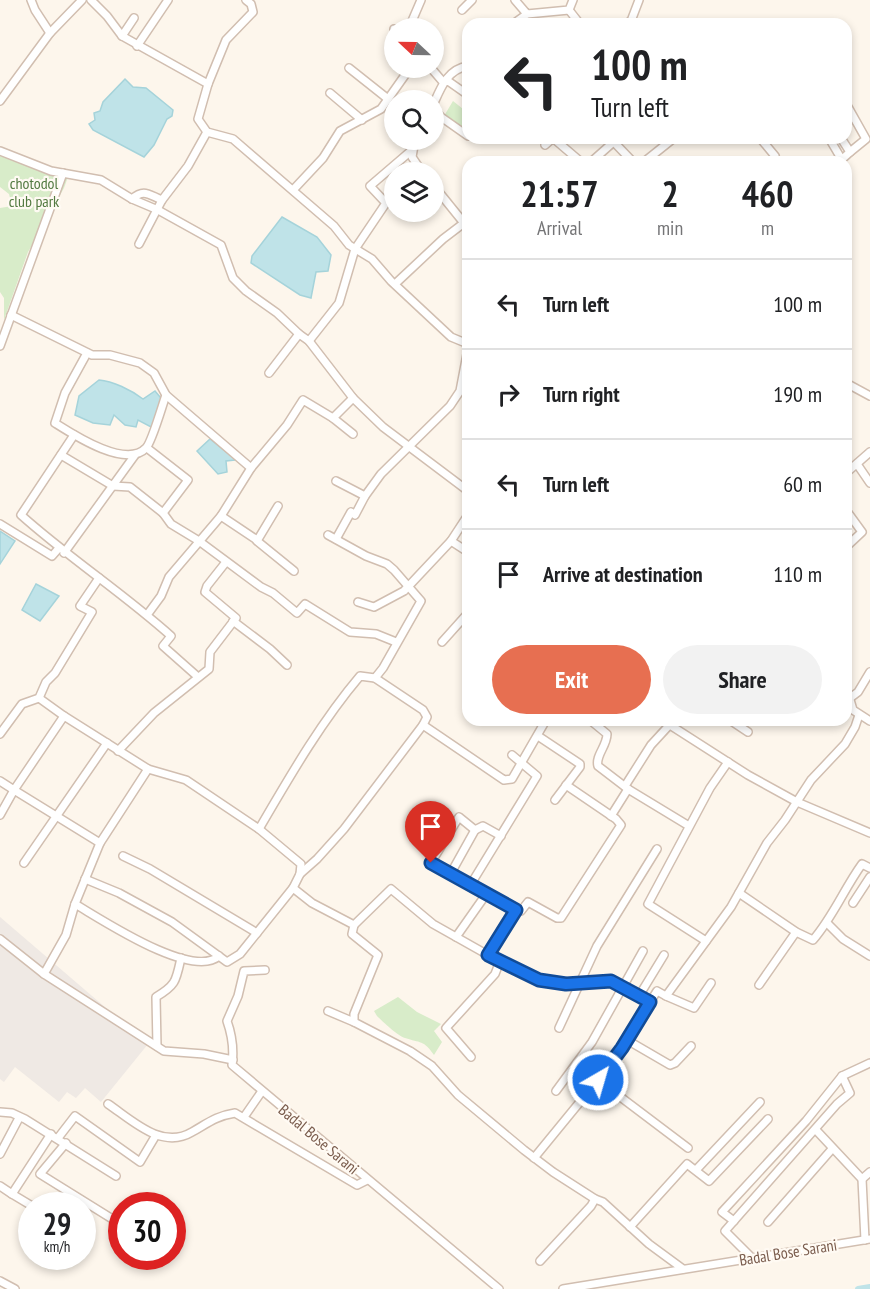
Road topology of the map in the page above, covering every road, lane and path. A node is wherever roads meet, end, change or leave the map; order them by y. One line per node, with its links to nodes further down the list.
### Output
1 (31, 0): 19 (street)
2 (82, 0): 19 (street)
3 (91, 0): 20 (street)
4 (168, 0): 21 (street)
5 (246, 0): 26 (street)
6 (421, 0): 15 (street)
7 (472, 0): 11 (street)
8 (515, 0): 13 (street)
9 (573, 0): 12 (street)
10 (639, 0): 18 (street)
11 (462, 10)
12 (569, 10): 13 (street); 17 (street)
13 (526, 14): 16 (street)
14 (134, 18): 20 (street)
15 (413, 18)
16 (521, 18)
17 (575, 18)
18 (632, 18)
19 (50, 33): 31 (street)
20 (122, 36): 21 (street)
21 (137, 46): 26 (street)
22 (462, 67): 25 (street)
23 (349, 68): 30 (street)
24 (440, 78): 25 (street)
25 (443, 82): 27 (street); 28 (street)
26 (208, 84): 36 (street)
27 (440, 90)
28 (462, 91)
29 (330, 93): 35 (street)
30 (384, 96)
31 (0, 101)
32 (384, 105): 35 (street)
33 (852, 114): 46 (street)
34 (444, 119): 37 (street)
35 (362, 120): 55 (street)
36 (207, 132): 55 (street); 58 (street)
37 (462, 132)
38 (560, 144): 47 (street)
39 (609, 144): 48 (street)
40 (618, 144): 49 (street)
41 (666, 144): 50 (street)
42 (765, 144): 51 (street)
43 (845, 144): 46 (street)
44 (412, 150): 53 (street); 63 (street)
45 (0, 151): 54 (street)
46 (850, 152): 52 (street)
47 (574, 156)
48 (597, 156)
49 (628, 156)
50 (652, 156)
51 (775, 156)
52 (846, 156)
53 (415, 162)
54 (63, 173): 57 (street); 65 (street)
55 (293, 190): 63 (street)
56 (444, 198): 60 (street)
57 (132, 199): 58 (street); 59 (street)
58 (162, 200): 59 (street)
59 (158, 210): 62 (street); 66 (street)
60 (462, 221)
61 (462, 228): 64 (street)
62 (139, 244)
63 (355, 249): 64 (street); 67 (street)
64 (395, 284): 68 (street)
65 (11, 315): 69 (street); 70 (street)
66 (299, 334): 67 (street); 71 (street)
67 (309, 341): 77 (street)
68 (462, 341)
69 (0, 346)
70 (87, 353): 75 (street); 80 (street)
71 (270, 373)
72 (462, 380): 74 (street)
73 (852, 386): 76 (street)
74 (460, 391): 81 (street)
75 (166, 395): 82 (street); 87 (street)
76 (870, 396)
77 (352, 398): 78 (street); 81 (street)
78 (333, 418): 79 (street); 87 (street)
79 (353, 434)
80 (74, 435): 84 (street); 85 (street)
81 (408, 446): 92 (street); 93 (street)
82 (147, 448): 85 (street); 95 (street)
83 (870, 452): 86 (street)
84 (61, 455): 91 (street); 107 (street)
85 (135, 455): 91 (street)
86 (857, 464): 88 (street); 90 (street)
87 (251, 468): 96 (street)
88 (852, 468)
89 (336, 481): 93 (street)
90 (870, 483)
91 (113, 486): 95 (street); 107 (street)
92 (462, 486)
93 (365, 496): 101 (street)
94 (278, 506): 102 (street)
95 (163, 513): 103 (street)
96 (221, 516): 102 (street); 103 (street)
97 (852, 518): 105 (street)
98 (0, 524): 107 (street)
99 (462, 524): 104 (street)
100 (328, 535): 101 (street)
101 (336, 539): 111 (street)
102 (257, 540): 109 (street)
103 (199, 541): 108 (street); 113 (street)
104 (451, 541): 106 (street); 111 (street)
105 (852, 541)
106 (462, 548)
107 (62, 550): 110 (street)
108 (226, 562): 115 (street); 116 (street)
109 (294, 571)
110 (99, 578): 113 (street); 123 (street)
111 (409, 587): 112 (street); 116 (street)
112 (358, 602)
113 (147, 615): 120 (street)
114 (462, 620): 117 (street)
115 (233, 621): 118 (street); 120 (street)
116 (396, 642): 121 (street)
117 (442, 642)
118 (287, 665)
119 (870, 672): 122 (street)
120 (198, 677): 138 (street)
121 (375, 678): 128 (street); 153 (street)
122 (852, 693)
123 (39, 698): 126 (street); 135 (street)
124 (852, 709): 125 (street)
125 (860, 714): 127 (street); 148 (street)
126 (64, 717): 137 (street); 146 (street)
127 (870, 721)
128 (423, 725): 141 (street); 163 (street)
129 (543, 726): 136 (street)
130 (597, 726): 145 (street)
131 (669, 726): 145 (street)
132 (676, 726): 140 (street)
133 (739, 726): 134 (street)
134 (748, 732)
135 (0, 734)
136 (538, 736): 141 (street); 144 (street)
137 (107, 743): 138 (street); 151 (street)
138 (118, 750): 142 (street)
139 (512, 755): 141 (street)
140 (728, 762): 148 (street); 152 (street)
141 (521, 764): 156 (street)
142 (148, 769): 153 (street); 157 (street)
143 (0, 781): 146 (street)
144 (566, 785): 147 (street); 150 (street)
145 (626, 788): 150 (street); 152 (street)
146 (14, 790): 149 (street); 151 (street)
147 (555, 800)
148 (797, 801): 155 (street); 169 (street)
149 (0, 815)
150 (611, 816): 172 (street)
151 (56, 817): 157 (street); 160 (street)
152 (689, 826): 179 (street)
153 (259, 829): 163 (street)
154 (475, 830): 156 (street); 162 (street); 162 (street)
155 (870, 833)
156 (501, 836): 166 (street)
157 (100, 843): 165 (street)
158 (657, 849): 189 (street)
159 (123, 856): 176 (street)
160 (24, 863)
161 (870, 868): 173 (street)
162 (451, 873): 166 (street)
163 (300, 874): 167 (street)
164 (870, 877): 170 (street)
165 (85, 879): 171 (street); 183 (street)
166 (471, 884): 168 (street)
167 (293, 888): 174 (street); 176 (street)
168 (487, 893): 172 (street); 177 (street)
169 (739, 893): 175 (street); 179 (street)
170 (854, 903)
171 (75, 904): 185 (street); 188 (street)
172 (516, 910): 181 (street)
173 (828, 924): 175 (street); 184 (street)
174 (354, 925): 177 (street); 197 (street)
175 (796, 932): 191 (street)
176 (257, 933): 183 (street)
177 (456, 937): 181 (street)
178 (0, 939): 188 (street)
179 (706, 941): 194 (street)
180 (643, 951): 192 (street)
181 (488, 955): 186 (street)
182 (664, 955): 193 (street)
183 (219, 956): 185 (street)
184 (870, 956)
185 (181, 958): 200 (street)
186 (500, 961): 189 (street); 202 (street)
187 (265, 970): 203 (street)
188 (44, 974): 200 (street)
189 (579, 983): 192 (street); 198 (street)
190 (711, 983): 194 (street)
191 (759, 985)
192 (623, 987): 193 (street); 208 (street)
193 (639, 996): 195 (street)
194 (666, 996): 195 (street)
195 (650, 1002): 199 (street)
196 (328, 1011): 197 (street)
197 (354, 1022): 223 (street)
198 (559, 1028)
199 (627, 1040): 201 (street); 206 (street)
200 (157, 1046): 203 (street)
201 (691, 1046)
202 (471, 1057)
203 (233, 1060): 207 (street, Badal Bose Sarani)
204 (870, 1063): 205 (street)
205 (842, 1076): 215 (street); 234 (street)
206 (598, 1080): 220 (street); 223 (street)
207 (262, 1091): 212 (street); 228 (street, Badal Bose Sarani)
208 (556, 1091)
209 (760, 1102): 224 (street)
210 (108, 1104): 217 (street)
211 (0, 1112): 213 (street)
212 (244, 1117): 217 (street); 228 (street)
213 (19, 1118): 216 (street); 222 (street)
214 (768, 1119): 224 (street)
215 (816, 1130): 221 (street); 234 (street)
216 (51, 1134): 218 (street); 230 (street)
217 (156, 1135): 218 (street)
218 (58, 1138): 219 (street)
219 (66, 1143): 226 (street); 233 (street)
220 (688, 1148)
221 (832, 1149): 227 (street); 235 (street)
222 (0, 1154)
223 (534, 1158): 232 (street)
224 (696, 1170): 236 (street)
225 (870, 1172): 227 (street)
226 (116, 1176)
227 (862, 1179): 237 (street)
228 (367, 1180): 243 (street, Badal Bose Sarani)
229 (0, 1186): 230 (street)
230 (12, 1194): 231 (street)
231 (18, 1198)
232 (595, 1199): 236 (street); 239 (street)
233 (108, 1216)
234 (734, 1221): 238 (street)
235 (768, 1222)
236 (630, 1227): 240 (street)
237 (868, 1240): 238 (street, Badal Bose Sarani)
238 (752, 1258): 240 (street, Badal Bose Sarani)
239 (540, 1261)
240 (683, 1269): 244 (street, Badal Bose Sarani)
241 (0, 1281): 242 (street)
242 (15, 1289)
243 (499, 1289)
244 (563, 1289)

